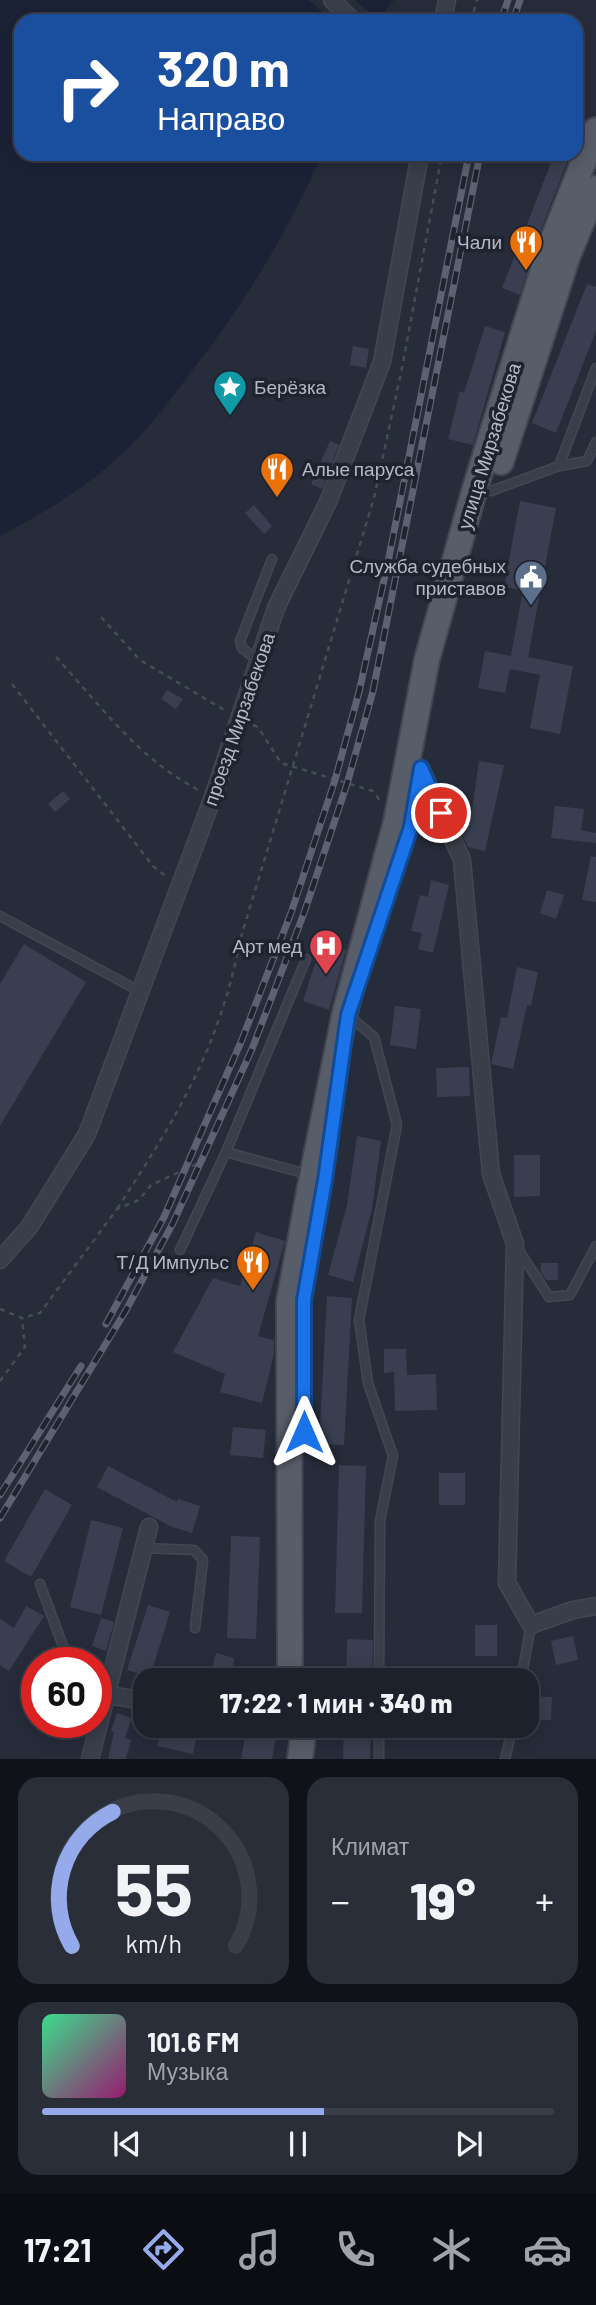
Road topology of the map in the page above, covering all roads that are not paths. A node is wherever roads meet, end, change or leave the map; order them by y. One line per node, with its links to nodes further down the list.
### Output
1 (332, 0): 2 (street)
2 (346, 14)
3 (596, 130): 9 (main road, улица Мирзабекова)
4 (419, 161): 11 (street, проезд Мирзабекова)
5 (596, 188): 9 (main road, улица Мирзабекова)
6 (596, 368): 8 (lane)
7 (596, 442): 8 (lane)
8 (559, 466): 9 (lane)
9 (484, 488): 12 (main road, улица Мирзабекова)
10 (272, 559): 11 (lane)
11 (258, 661): 15 (street, проезд Мирзабекова)
12 (414, 765): 16 (main road, улица Мирзабекова); 19 (street)
13 (0, 916): 15 (lane)
14 (306, 959): 17 (lane)
15 (141, 992): 22 (street, проезд Мирзабекова)
16 (347, 1013): 18 (main road, улица Мирзабекова); 32 (lane)
17 (226, 1152): 18 (lane); 21 (lane)
18 (319, 1178): 30 (main road, улица Мирзабекова); 31 (main road, улица Мирзабекова)
19 (515, 1244): 20 (lane); 27 (street)
20 (596, 1246)
21 (180, 1250)
22 (0, 1260)
23 (149, 1527): 24 (street)
24 (144, 1548): 28 (lane); 34 (street)
25 (40, 1584): 29 (lane)
26 (596, 1606): 27 (street)
27 (531, 1625): 33 (lane)
28 (195, 1628)
29 (63, 1647)
30 (290, 1668)
31 (303, 1668)
32 (379, 1668)
33 (523, 1668)
34 (113, 1669): 35 (street)
35 (112, 1674)
36 (112, 1696): 37 (street)
37 (133, 1699)
38 (96, 1738): 43 (street)
39 (289, 1738): 44 (main road)
40 (303, 1738): 45 (main road)
41 (379, 1738): 46 (lane)
42 (510, 1738): 47 (lane)
43 (90, 1759)
44 (287, 1759)
45 (300, 1759)
46 (379, 1759)
47 (505, 1759)

